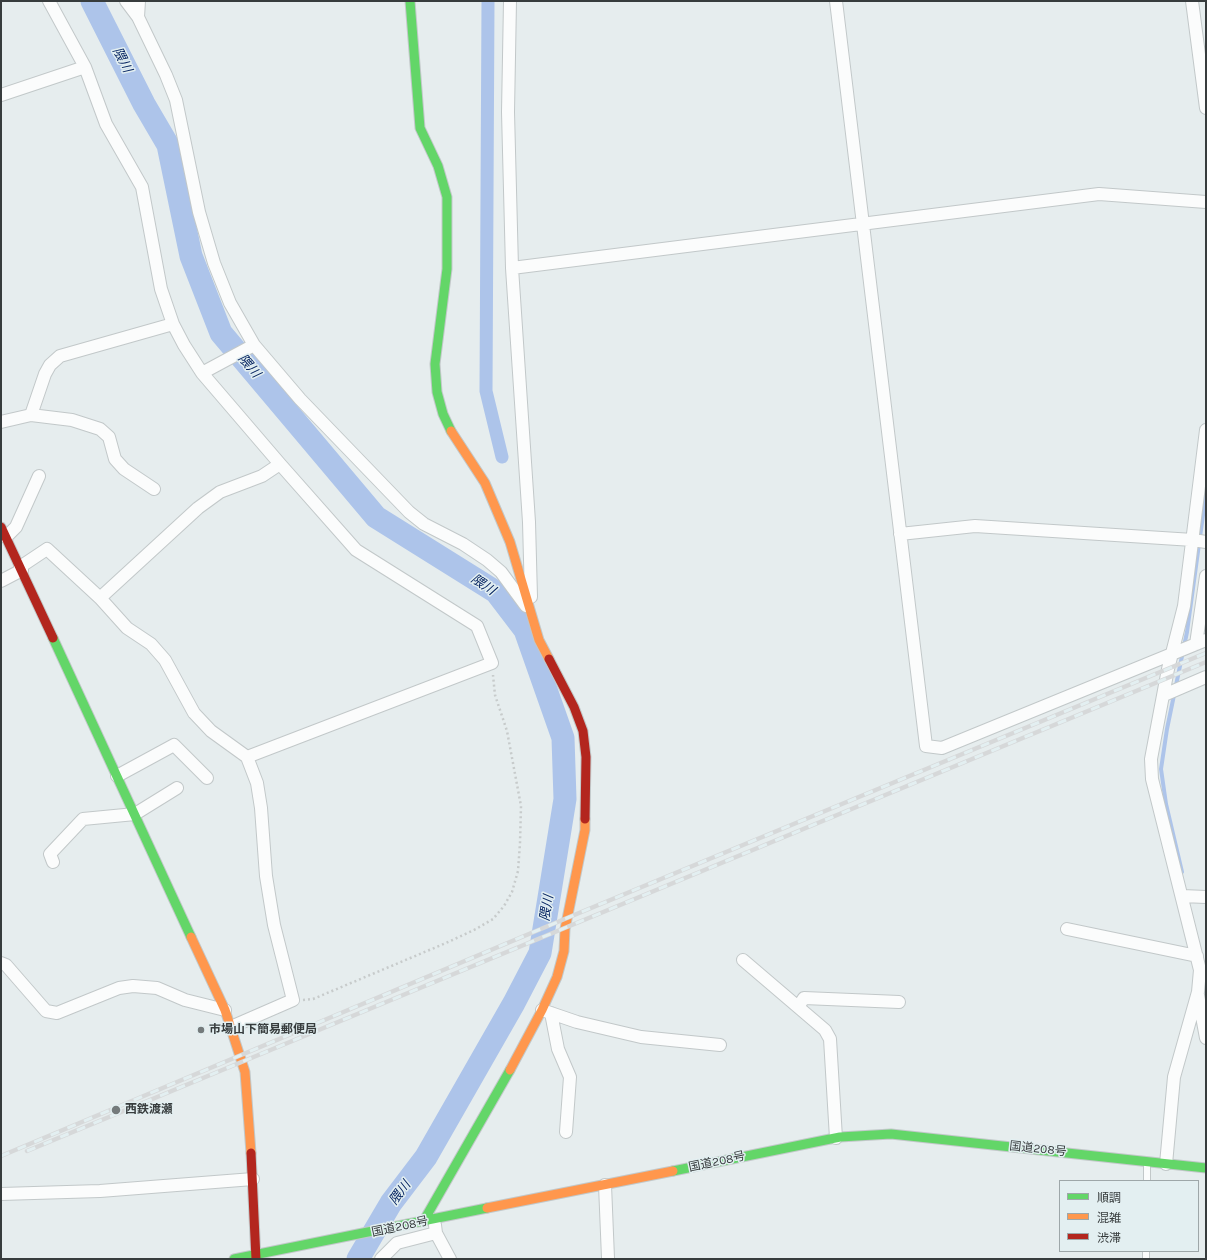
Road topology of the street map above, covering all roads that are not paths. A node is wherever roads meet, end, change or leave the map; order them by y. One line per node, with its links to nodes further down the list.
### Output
1 (49, 1): 9 (street)
2 (126, 1): 8 (street)
3 (139, 1): 8 (street)
4 (410, 1): 32 (main road)
5 (510, 1): 14 (street)
6 (836, 1): 13 (street)
7 (1192, 1): 11 (street)
8 (138, 17): 16 (street)
9 (85, 67): 10 (street); 15 (street)
10 (1, 95)
11 (1206, 108)
12 (1206, 202): 13 (street)
13 (863, 223): 14 (street); 25 (street)
14 (512, 268): 32 (street)
15 (173, 324): 17 (street); 18 (street)
16 (250, 347): 17 (street); 32 (street)
17 (202, 373): 21 (street)
18 (31, 415): 19 (street); 23 (street)
19 (1, 422)
20 (1206, 430): 26 (street)
21 (280, 464): 31 (street); 37 (street)
22 (38, 476): 24 (street)
23 (154, 489)
24 (4, 532): 28 (main road)
25 (900, 534): 26 (street); 34 (street)
26 (1193, 540): 27 (street); 34 (street)
27 (1206, 542)
28 (21, 568): 30 (street); 31 (street); 38 (main road)
29 (1206, 576): 33 (street)
30 (1, 581)
31 (100, 598): 37 (street)
32 (531, 614): 53 (main road)
33 (1201, 642): 34 (street)
34 (1172, 654): 36 (street)
35 (1206, 677): 36 (street)
36 (1164, 695): 43 (street)
37 (247, 757): 54 (street)
38 (117, 776): 39 (street); 41 (main road)
39 (207, 778)
40 (177, 788): 41 (street)
41 (135, 814): 42 (street); 52 (main road)
42 (54, 862)
43 (1182, 896): 44 (street); 46 (street)
44 (1206, 897)
45 (1067, 929): 46 (street)
46 (1197, 956): 49 (street)
47 (743, 960): 51 (street)
48 (1, 963): 52 (street)
49 (1201, 986): 55 (street); 60 (street)
50 (899, 1002): 51 (street)
51 (798, 1007): 58 (street)
52 (225, 1010): 54 (main road)
53 (546, 1011): 56 (street); 57 (street); 66 (main road)
54 (231, 1027): 62 (main road)
55 (1206, 1038)
56 (720, 1045)
57 (566, 1132)
58 (836, 1138): 59 (main road, 国道208号); 64 (main road, 国道208号)
59 (1148, 1161): 60 (main road, 国道208号); 63 (lane)
60 (1166, 1164): 61 (main road, 国道208号)
61 (1206, 1168)
62 (253, 1179): 65 (street); 68 (main road)
63 (1147, 1180)
64 (605, 1185): 66 (main road, 国道208号); 69 (street)
65 (1, 1194)
66 (425, 1222): 67 (street); 68 (main road, 国道208号)
67 (436, 1233): 71 (street); 72 (street)
68 (256, 1257): 70 (main road, 国道208号)
69 (608, 1258)
70 (234, 1259)
71 (381, 1259)
72 (450, 1259)

